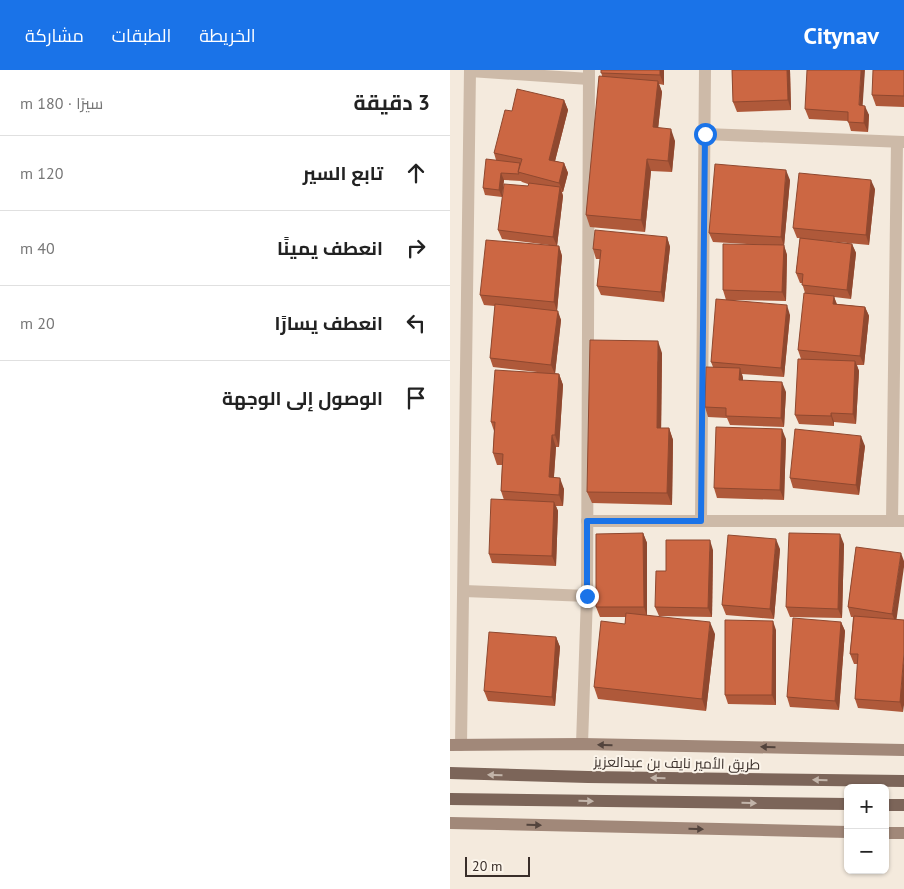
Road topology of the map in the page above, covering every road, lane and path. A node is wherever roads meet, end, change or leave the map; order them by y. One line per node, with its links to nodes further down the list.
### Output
1 (470, 70): 3 (street); 7 (street)
2 (705, 70): 4 (street)
3 (589, 75): 8 (street)
4 (705, 134): 5 (street); 9 (street)
5 (900, 142): 10 (street)
6 (450, 505): 7 (street)
7 (463, 506): 11 (street)
8 (587, 521): 9 (street); 12 (street)
9 (701, 521): 10 (street)
10 (898, 521)
11 (464, 591): 12 (street); 14 (street)
12 (587, 596): 13 (street)
13 (582, 744): 14 (street); 15 (street, one-way to 13)
14 (455, 745)
15 (904, 750)
16 (450, 774): 17 (main road, طريق الأمير نايف بن عبدالعزيز, one-way to 16)
17 (904, 781)
18 (450, 799): 19 (main road, one-way to 19)
19 (844, 804)
20 (889, 805): 21 (main road)
21 (904, 805)
22 (450, 823): 23 (street, one-way to 23)
23 (844, 832)
24 (889, 833): 25 (street)
25 (904, 833)

